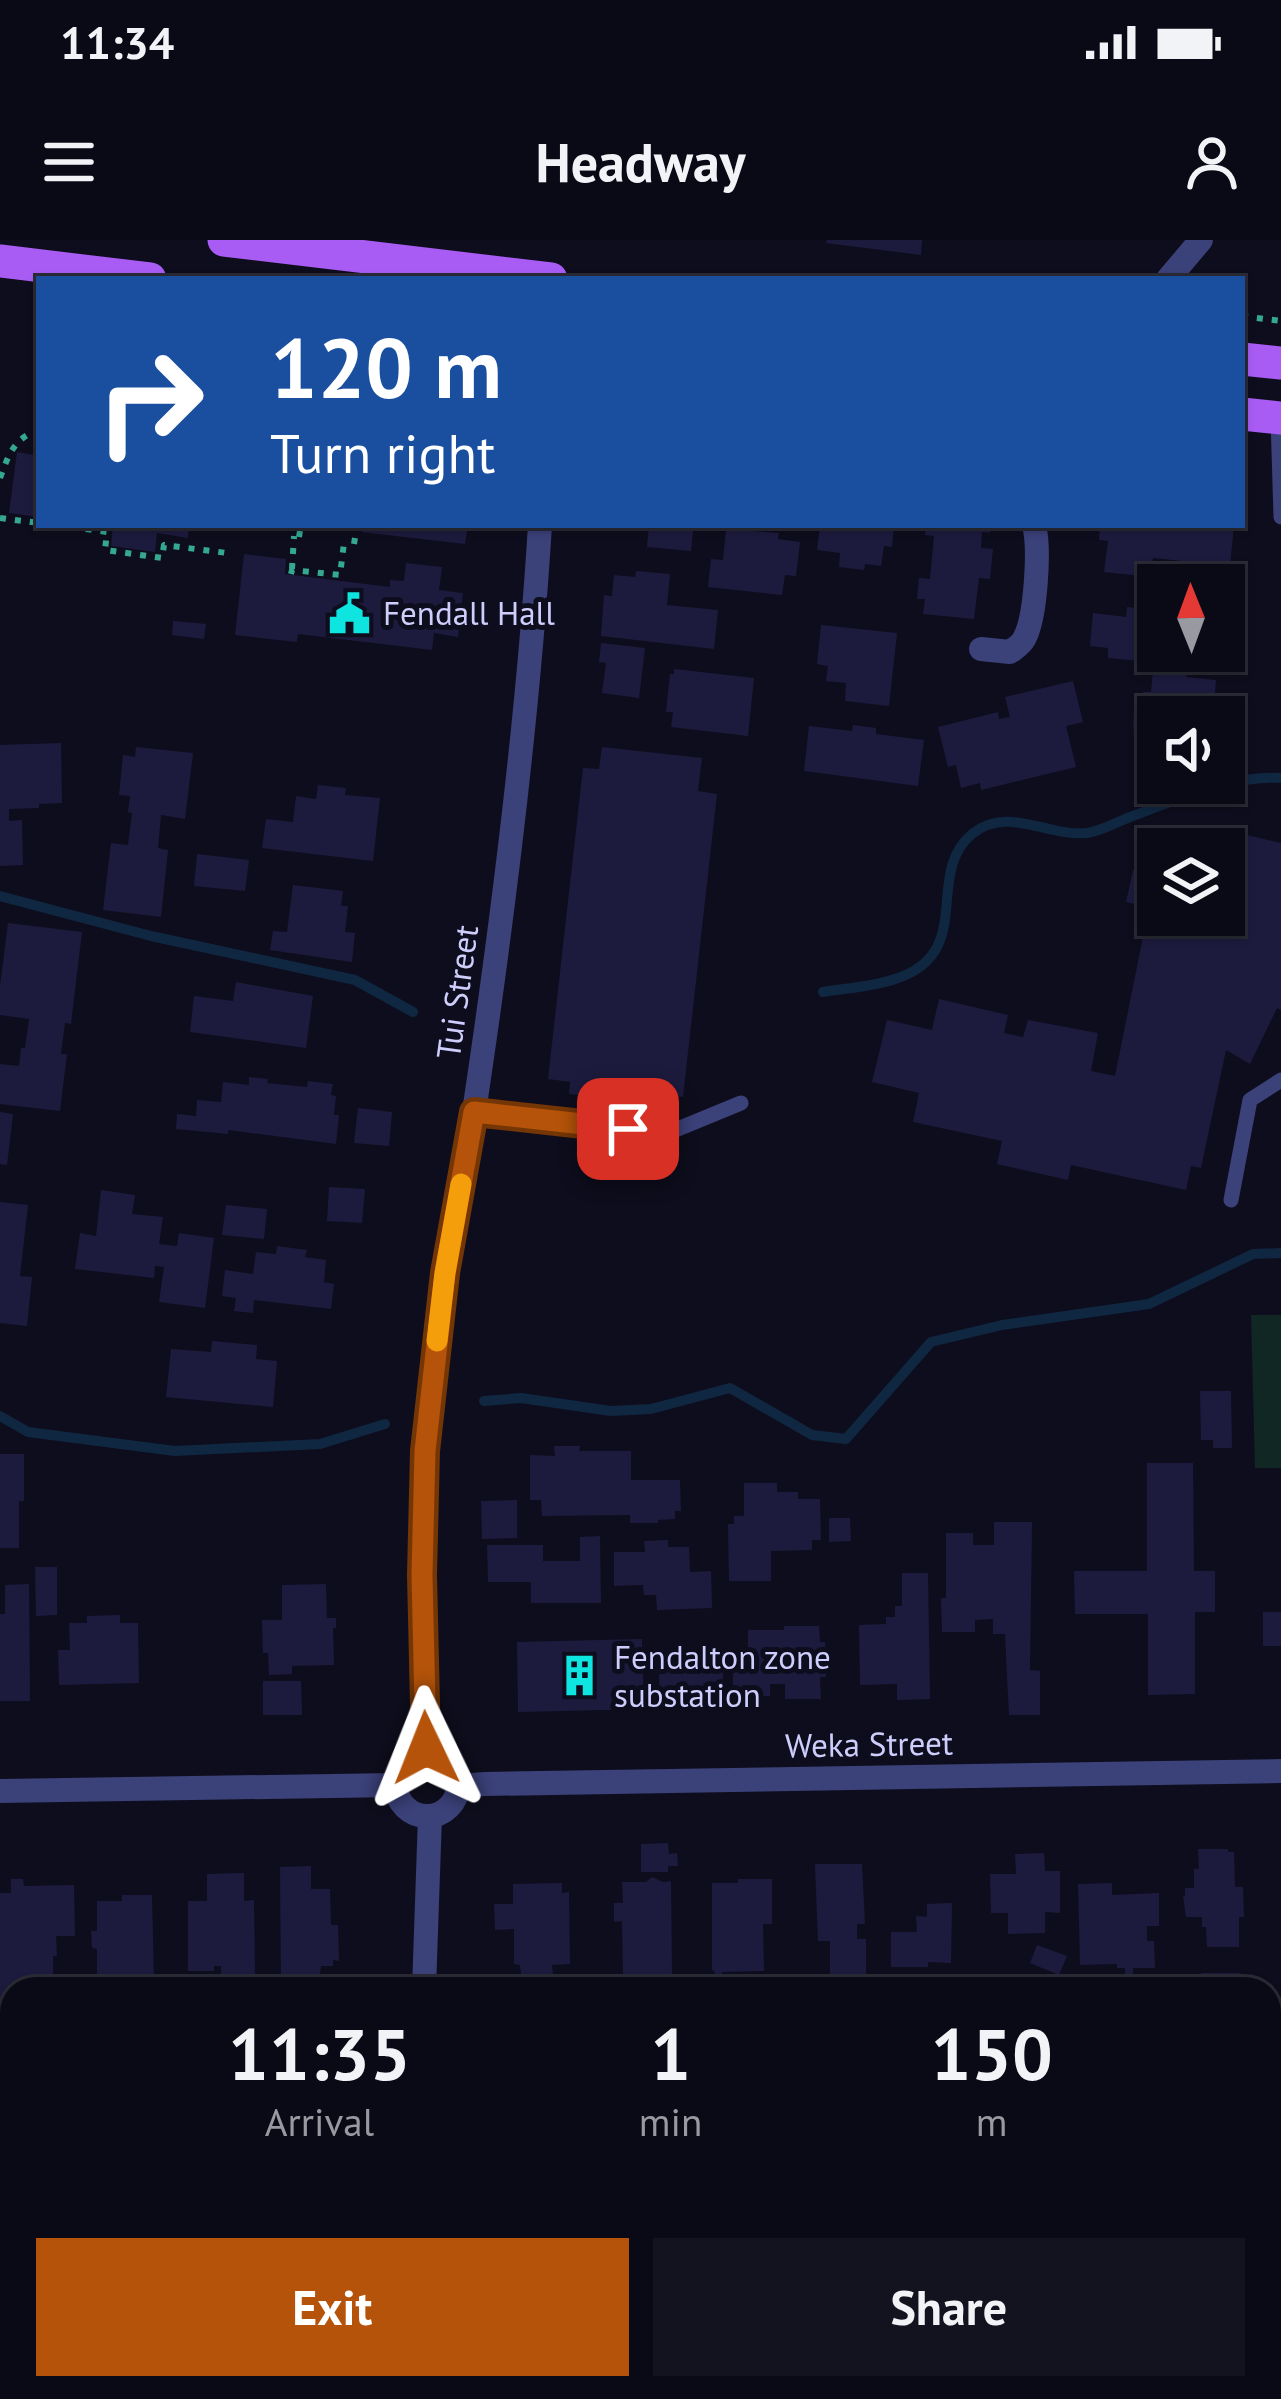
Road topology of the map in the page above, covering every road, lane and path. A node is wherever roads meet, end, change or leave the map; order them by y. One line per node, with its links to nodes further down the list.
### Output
1 (224, 240): 5 (main road)
2 (1201, 240): 6 (street)
3 (0, 261): 4 (main road)
4 (125, 276)
5 (526, 276)
6 (1171, 276)
7 (1245, 316): 8 (path)
8 (1281, 321)
9 (1245, 358): 10 (main road)
10 (1281, 363)
11 (1245, 413): 12 (main road)
12 (1279, 418): 15 (lane)
13 (36, 431): 14 (path)
14 (0, 478)
15 (1281, 517)
16 (0, 518): 17 (path)
17 (36, 523)
18 (78, 528): 25 (path)
19 (300, 528): 23 (path)
20 (357, 528): 24 (path)
21 (540, 528): 29 (street, Tui Street)
22 (1035, 528): 26 (street)
23 (344, 543)
24 (354, 544)
25 (227, 554)
26 (981, 650)
27 (1281, 1080): 30 (lane)
28 (741, 1103): 29 (lane)
29 (474, 1112): 31 (street, Tui Street)
30 (1231, 1201)
31 (427, 1754): 33 (street); 34 (street)
32 (1281, 1771): 34 (street, Weka Street)
33 (396, 1784): 35 (street); 36 (street)
34 (458, 1786): 36 (street)
35 (0, 1791)
36 (430, 1816): 37 (street)
37 (424, 1977)

